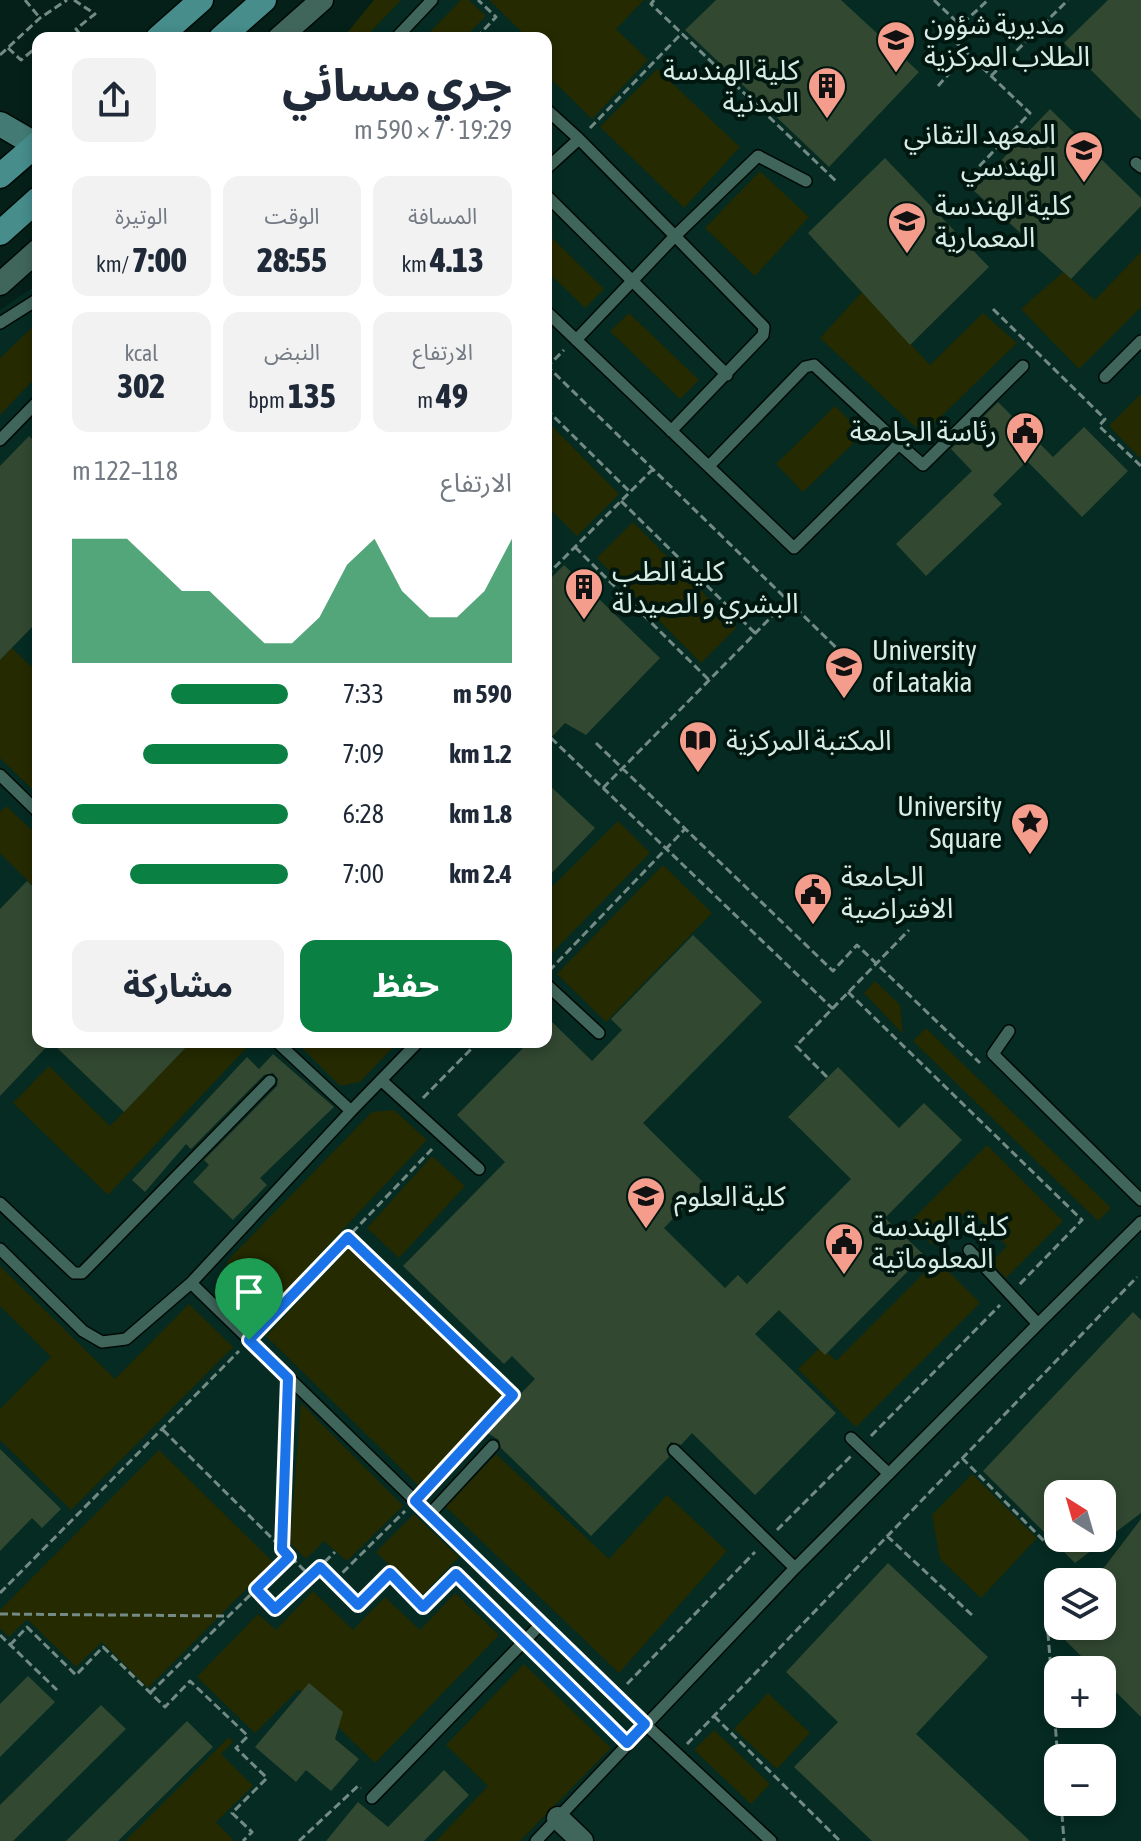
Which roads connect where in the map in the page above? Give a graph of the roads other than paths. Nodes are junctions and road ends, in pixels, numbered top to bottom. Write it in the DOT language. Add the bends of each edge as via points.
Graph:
graph roads {
  1 [pos="201,0"];
  2 [pos="264,0"];
  3 [pos="322,0"];
  4 [pos="432,0"];
  5 [pos="165,32"];
  6 [pos="228,32"];
  7 [pos="286,32"];
  8 [pos="402,32"];
  9 [pos="552,114"];
  10 [pos="0,124"];
  11 [pos="579,139"];
  12 [pos="32,142"];
  13 [pos="32,149"];
  14 [pos="552,164"];
  15 [pos="0,176"];
  16 [pos="806,181"];
  17 [pos="552,201"];
  18 [pos="32,204"];
  19 [pos="0,233"];
  20 [pos="675,236"];
  21 [pos="32,255"];
  22 [pos="632,281"];
  23 [pos="0,284"];
  24 [pos="32,303"];
  25 [pos="552,317"];
  26 [pos="0,323"];
  27 [pos="576,340"];
  28 [pos="1141,341"];
  29 [pos="1023,366"];
  30 [pos="727,375"];
  31 [pos="1105,377"];
  32 [pos="32,407"];
  33 [pos="671,431"];
  34 [pos="0,440"];
  35 [pos="899,444"];
  36 [pos="709,466"];
  37 [pos="3,783"];
  38 [pos="32,804"];
  39 [pos="552,990"];
  40 [pos="1009,1031"];
  41 [pos="599,1033"];
  42 [pos="283,1048"];
  43 [pos="412,1048"];
  44 [pos="381,1080"];
  45 [pos="270,1081"];
  46 [pos="351,1111"];
  47 [pos="479,1169"];
  48 [pos="1141,1200"];
  49 [pos="0,1203"];
  50 [pos="1141,1222"];
  51 [pos="0,1249"];
  52 [pos="969,1250"];
  53 [pos="191,1283"];
  54 [pos="1038,1324"];
  55 [pos="851,1438"];
  56 [pos="493,1446"];
  57 [pos="674,1450"];
  58 [pos="889,1474"];
  59 [pos="429,1515"];
  60 [pos="795,1568"];
  61 [pos="541,1624"];
  62 [pos="645,1724"];
  63 [pos="372,1798"];
  64 [pos="558,1818"];
  65 [pos="536,1841"];
  66 [pos="582,1841"];
  67 [pos="771,1841"];
  1 -- 5 [label="main road"];
  2 -- 6 [label="main road"];
  3 -- 7 [label="street"];
  4 -- 8 [label="lane"];
  9 -- 11 [label="lane"];
  10 -- 12 [label="main road"];
  11 -- 14 [label="lane"];
  11 -- 20 [label="lane"];
  13 -- 15 [label="main road"];
  16 -- 20 [label="lane" via="758,156"];
  17 -- 22 [label="lane"];
  18 -- 19 [label="main road"];
  20 -- 22 [label="lane"];
  20 -- 30 [label="lane" via="764,327 763,335"];
  21 -- 23 [label="street"];
  22 -- 27 [label="lane"];
  22 -- 30 [label="lane"];
  24 -- 26 [label="lane"];
  25 -- 27 [label="lane"];
  27 -- 33 [label="lane"];
  28 -- 31 [label="lane"];
  29 -- 35 [label="lane" via="923,465"];
  30 -- 33 [label="lane"];
  32 -- 34 [label="lane"];
  33 -- 36 [label="lane"];
  35 -- 36 [label="lane" via="814,365 805,367"];
  35 -- 36 [label="lane" via="794,548"];
  37 -- 38 [label="lane"];
  39 -- 41 [label="lane"];
  40 -- 48 [label="lane" via="993,1054"];
  42 -- 46 [label="lane"];
  43 -- 44 [label="lane"];
  44 -- 46 [label="lane"];
  44 -- 47 [label="lane"];
  45 -- 49 [label="lane" via="82,1273 74,1273"];
  46 -- 53 [label="lane"];
  50 -- 54 [label="lane"];
  51 -- 53 [label="lane" via="83,1331 102,1342 126,1339"];
  52 -- 54 [label="lane"];
  53 -- 59 [label="lane"];
  54 -- 58 [label="lane"];
  55 -- 58 [label="lane"];
  56 -- 59 [label="lane"];
  57 -- 60 [label="lane"];
  58 -- 60 [label="lane"];
  59 -- 61 [label="lane"];
  60 -- 62 [label="lane"];
  61 -- 62 [label="lane"];
  61 -- 63 [label="lane"];
  62 -- 64 [label="lane"];
  62 -- 67 [label="lane"];
  64 -- 65 [label="lane"];
  64 -- 66 [label="street"];
}
